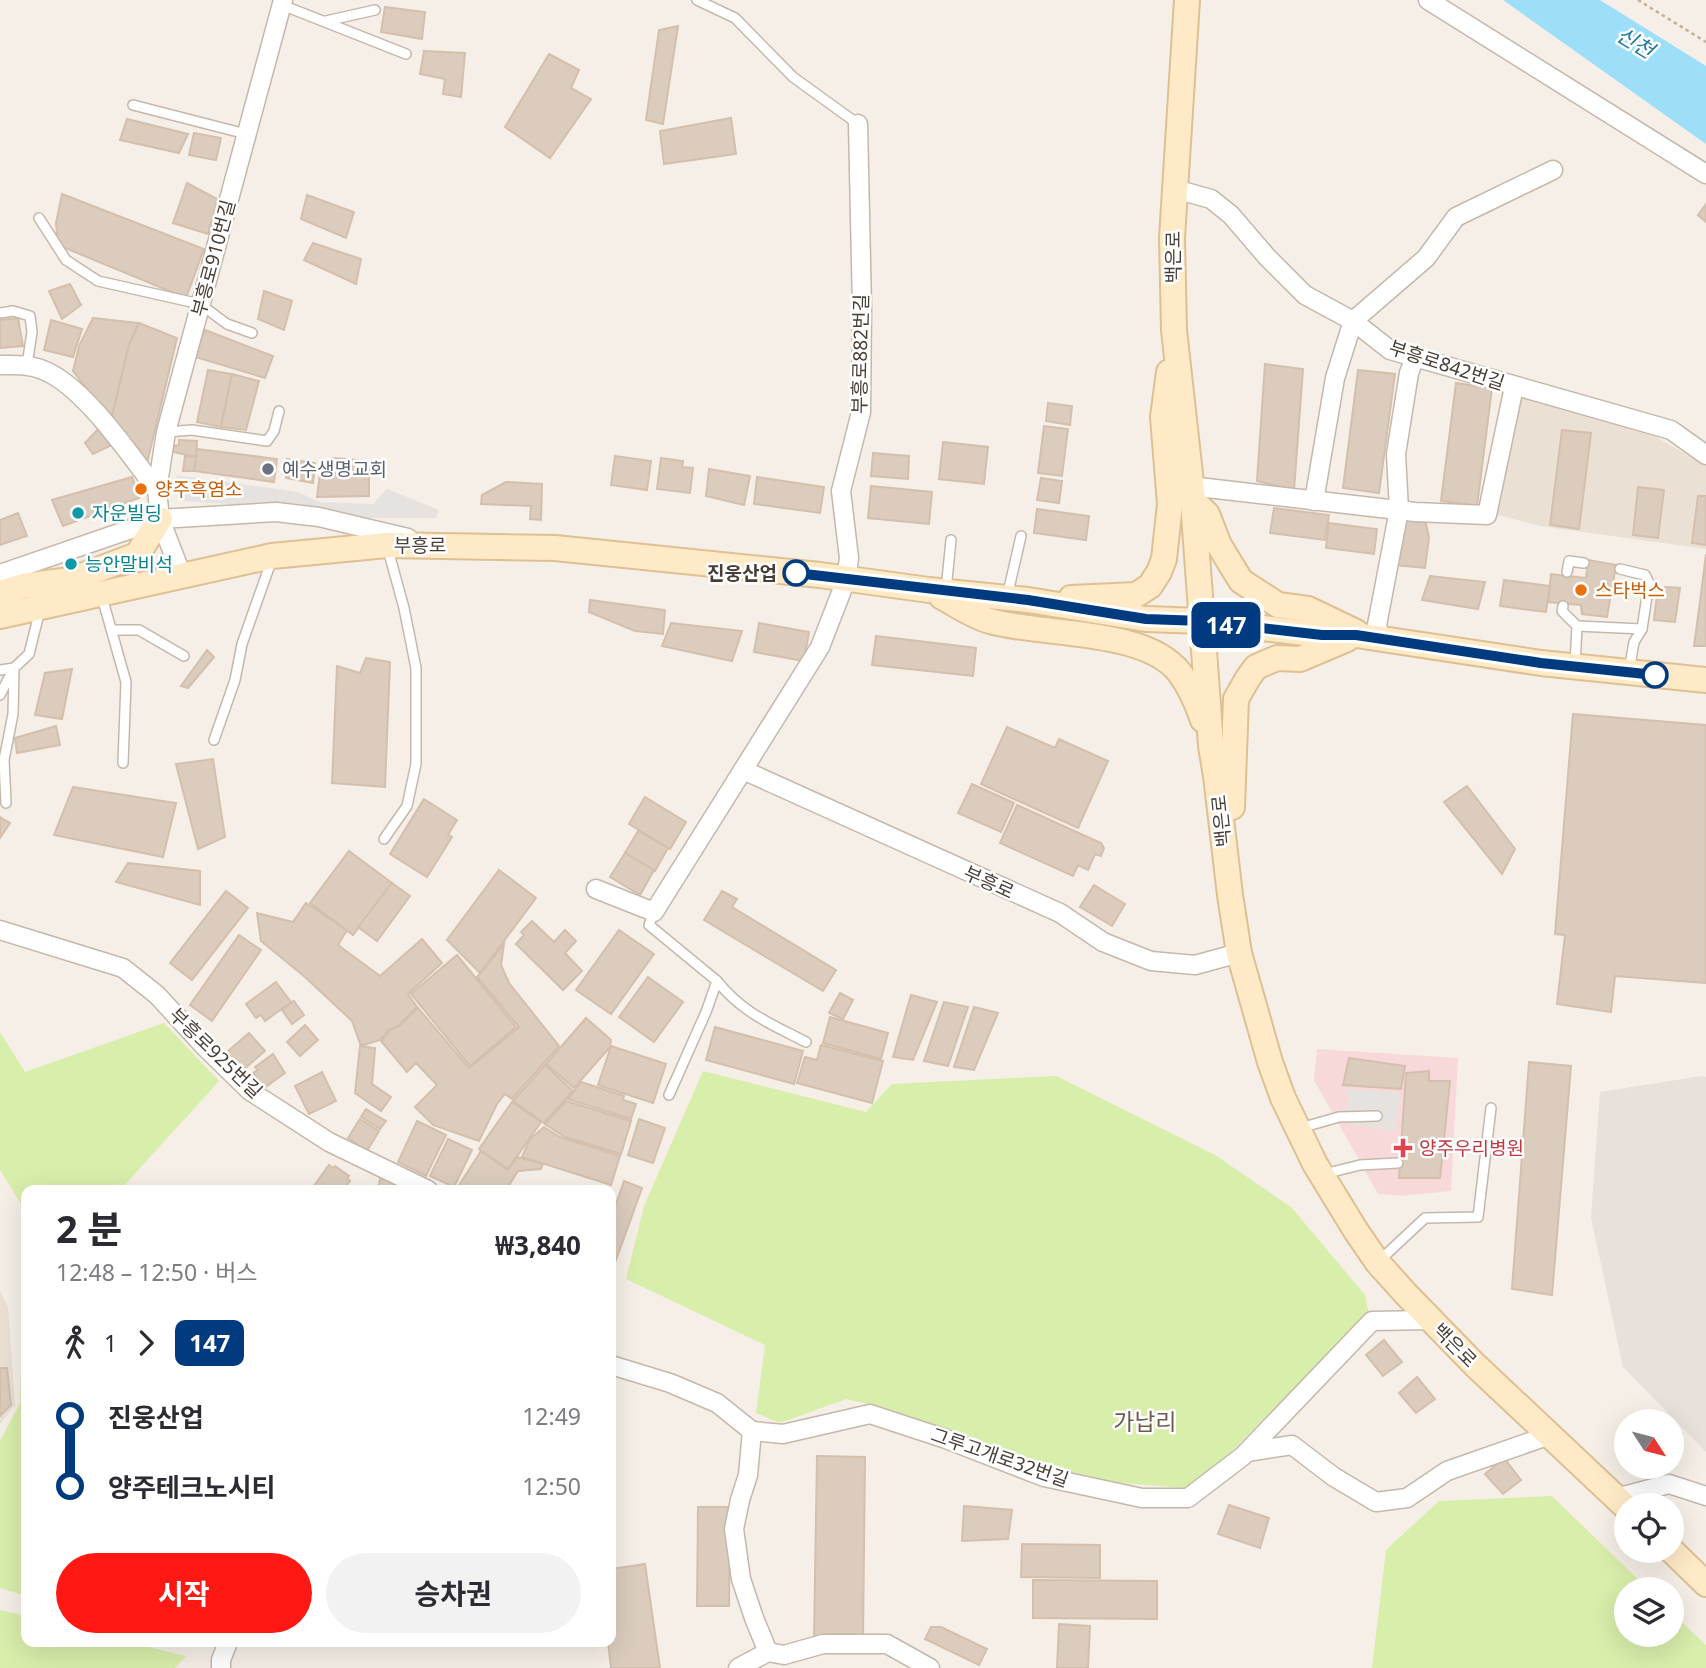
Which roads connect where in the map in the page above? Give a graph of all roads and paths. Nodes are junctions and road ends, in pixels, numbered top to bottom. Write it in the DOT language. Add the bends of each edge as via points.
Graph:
graph roads {
  1 [pos="697,0"];
  2 [pos="1188,0"];
  3 [pos="1427,0"];
  4 [pos="1638,0"];
  5 [pos="283,3"];
  6 [pos="376,10"];
  7 [pos="325,21"];
  8 [pos="1706,42"];
  9 [pos="406,54"];
  10 [pos="133,105"];
  11 [pos="858,124"];
  12 [pos="246,134"];
  13 [pos="1553,170"];
  14 [pos="1706,174"];
  15 [pos="1175,189"];
  16 [pos="39,218"];
  17 [pos="200,304"];
  18 [pos="0,313"];
  19 [pos="1353,321"];
  20 [pos="1174,330"];
  21 [pos="252,332"];
  22 [pos="1415,357"];
  23 [pos="0,365"];
  24 [pos="27,365"];
  25 [pos="1514,387"];
  26 [pos="279,411"];
  27 [pos="166,432"];
  28 [pos="1706,455"];
  29 [pos="157,490"];
  30 [pos="1191,494"];
  31 [pos="1314,501"];
  32 [pos="1399,510"];
  33 [pos="160,519"];
  34 [pos="1021,536"];
  35 [pos="951,540"];
  36 [pos="387,545"];
  37 [pos="432,545"];
  38 [pos="272,556"];
  39 [pos="1584,563"];
  40 [pos="1620,569"];
  41 [pos="1567,572"];
  42 [pos="0,574"];
  43 [pos="181,576"];
  44 [pos="846,580"];
  45 [pos="937,591"];
  46 [pos="0,593"];
  47 [pos="101,593"];
  48 [pos="1017,599"];
  49 [pos="1563,606"];
  50 [pos="41,607"];
  51 [pos="0,616"];
  52 [pos="1146,619"];
  53 [pos="1202,621"];
  54 [pos="1577,626"];
  55 [pos="1642,629"];
  56 [pos="112,630"];
  57 [pos="1088,635"];
  58 [pos="1368,637"];
  59 [pos="184,656"];
  60 [pos="1575,667"];
  61 [pos="14,668"];
  62 [pos="0,670"];
  63 [pos="1629,672"];
  64 [pos="1706,680"];
  65 [pos="0,695"];
  66 [pos="214,740"];
  67 [pos="1211,746"];
  68 [pos="123,763"];
  69 [pos="743,770"];
  70 [pos="6,803"];
  71 [pos="384,839"];
  72 [pos="596,889"];
  73 [pos="1230,895"];
  74 [pos="654,912"];
  75 [pos="0,930"];
  76 [pos="1239,953"];
  77 [pos="717,981"];
  78 [pos="806,1042"];
  79 [pos="669,1095"];
  80 [pos="1491,1108"];
  81 [pos="1377,1116"];
  82 [pos="1298,1129"];
  83 [pos="1398,1163"];
  84 [pos="1322,1175"];
  85 [pos="418,1185"];
  86 [pos="1378,1262"];
  87 [pos="1431,1320"];
  88 [pos="616,1367"];
  89 [pos="752,1431"];
  90 [pos="1550,1435"];
  91 [pos="1247,1452"];
  92 [pos="1648,1493"];
  93 [pos="1614,1496"];
  94 [pos="1706,1496"];
  95 [pos="1684,1563"];
  96 [pos="1706,1584"];
  97 [pos="226,1647"];
  98 [pos="768,1652"];
  99 [pos="221,1668"];
  100 [pos="738,1668"];
  101 [pos="930,1668"];
  1 -- 11 [label="lane" via="735,18 793,78"];
  2 -- 15 [label="main road, 백은로"];
  3 -- 14 [label="street"];
  4 -- 8 [label="path"];
  5 -- 7 [label="lane"];
  5 -- 12 [label="street, 부흥로910번길"];
  6 -- 7 [label="lane"];
  7 -- 9 [label="lane"];
  10 -- 12 [label="lane"];
  11 -- 44 [label="street, 부흥로882번길" via="861,412 841,491 849,558"];
  12 -- 17 [label="street, 부흥로910번길"];
  13 -- 19 [label="street" via="1456,217 1426,258"];
  15 -- 19 [label="street, 부흥로842번길" via="1211,199 1306,295"];
  15 -- 20 [label="main road, 백은로"];
  16 -- 17 [label="lane" via="66,260 98,281"];
  17 -- 21 [label="lane" via="227,324"];
  17 -- 27 [label="street, 부흥로910번길"];
  18 -- 24 [label="lane" via="30,316"];
  19 -- 22 [label="street, 부흥로842번길" via="1390,350"];
  19 -- 31 [label="street" via="1335,378"];
  20 -- 30 [label="main road, 백은로"];
  20 -- 48 [label="main road" via="1163,417 1170,504 1159,572 1150,586 1136,595"];
  22 -- 25 [label="street, 부흥로842번길"];
  22 -- 32 [label="street" via="1396,454"];
  23 -- 24 [label="street"];
  24 -- 29 [label="street" via="50,373 81,397"];
  25 -- 28 [label="street, 부흥로842번길" via="1671,430"];
  25 -- 32 [label="street" via="1487,515"];
  26 -- 27 [label="lane" via="267,441 192,430"];
  27 -- 29 [label="street, 부흥로910번길"];
  29 -- 33 [label="street, 부흥로910번길"];
  30 -- 31 [label="street"];
  30 -- 53 [label="main road, 백은로"];
  30 -- 58 [label="main road" via="1207,514 1241,581 1278,605 1308,609"];
  31 -- 32 [label="street"];
  32 -- 58 [label="street" via="1377,625"];
  33 -- 37 [label="street" via="276,512 319,517"];
  33 -- 42 [label="street"];
  33 -- 43 [label="street, 부흥로910번길"];
  33 -- 46 [label="main road" via="137,555 70,580"];
  34 -- 48 [label="lane"];
  35 -- 45 [label="lane"];
  36 -- 37 [label="main road, 부흥로"];
  36 -- 38 [label="main road, 부흥로"];
  36 -- 71 [label="lane" via="416,668 416,764 408,806"];
  37 -- 44 [label="main road, 부흥로" via="555,548"];
  38 -- 43 [label="main road, 부흥로"];
  38 -- 66 [label="lane"];
  39 -- 41 [label="lane" via="1569,561"];
  40 -- 55 [label="lane" via="1646,575"];
  43 -- 47 [label="main road, 부흥로"];
  44 -- 45 [label="main road, 부흥로"];
  44 -- 69 [label="street" via="820,647"];
  45 -- 48 [label="main road, 부흥로"];
  45 -- 57 [label="main road" via="989,621"];
  47 -- 50 [label="main road, 부흥로"];
  47 -- 56 [label="lane"];
  48 -- 52 [label="main road, 부흥로"];
  49 -- 54 [label="lane"];
  50 -- 51 [label="main road, 부흥로"];
  50 -- 61 [label="lane" via="29,654"];
  52 -- 53 [label="main road, 부흥로"];
  52 -- 57 [label="main road"];
  53 -- 58 [label="main road, 부흥로"];
  53 -- 67 [label="main road, 백은로"];
  54 -- 55 [label="lane"];
  54 -- 60 [label="lane"];
  55 -- 63 [label="lane" via="1634,642"];
  56 -- 59 [label="lane" via="139,630"];
  56 -- 68 [label="lane" via="126,682"];
  57 -- 67 [label="main road" via="1136,645 1166,660 1195,698"];
  58 -- 60 [label="main road, 부흥로"];
  58 -- 73 [label="main road" via="1300,659 1276,658 1256,667 1236,699"];
  60 -- 63 [label="main road, 부흥로"];
  61 -- 62 [label="lane"];
  61 -- 65 [label="lane"];
  61 -- 70 [label="lane" via="13,714 4,761"];
  63 -- 64 [label="main road, 부흥로"];
  67 -- 73 [label="main road, 백은로"];
  69 -- 74 [label="street"];
  69 -- 76 [label="street, 부흥로" via="1060,913 1103,942 1151,961 1195,964"];
  72 -- 74 [label="street"];
  73 -- 76 [label="main road, 백은로"];
  74 -- 77 [label="lane" via="649,925"];
  75 -- 85 [label="street, 부흥로925번길" via="123,968 157,995 250,1091 329,1142"];
  76 -- 82 [label="main road, 백은로" via="1270,1062"];
  77 -- 78 [label="lane" via="748,1012"];
  77 -- 79 [label="lane"];
  80 -- 86 [label="lane" via="1478,1217 1425,1218"];
  81 -- 82 [label="lane" via="1339,1117"];
  82 -- 84 [label="main road, 백은로"];
  83 -- 84 [label="lane" via="1360,1165"];
  84 -- 86 [label="main road, 백은로"];
  86 -- 87 [label="main road, 백은로"];
  87 -- 90 [label="main road, 백은로"];
  87 -- 91 [label="street, 그루고개로32번길" via="1372,1321"];
  88 -- 89 [label="street" via="717,1404"];
  89 -- 91 [label="street, 그루고개로32번길" via="783,1434 870,1414 1044,1476 1142,1498 1188,1499"];
  89 -- 98 [label="street" via="748,1475 734,1529 741,1579"];
  90 -- 91 [label="street" via="1447,1471 1407,1498 1376,1502 1292,1445"];
  90 -- 93 [label="main road, 백은로"];
  92 -- 94 [label="street" via="1669,1485"];
  95 -- 96 [label="main road"];
  97 -- 99 [label="street"];
  98 -- 100 [label="street"];
  98 -- 101 [label="street" via="785,1655 823,1644 887,1644"];
}
